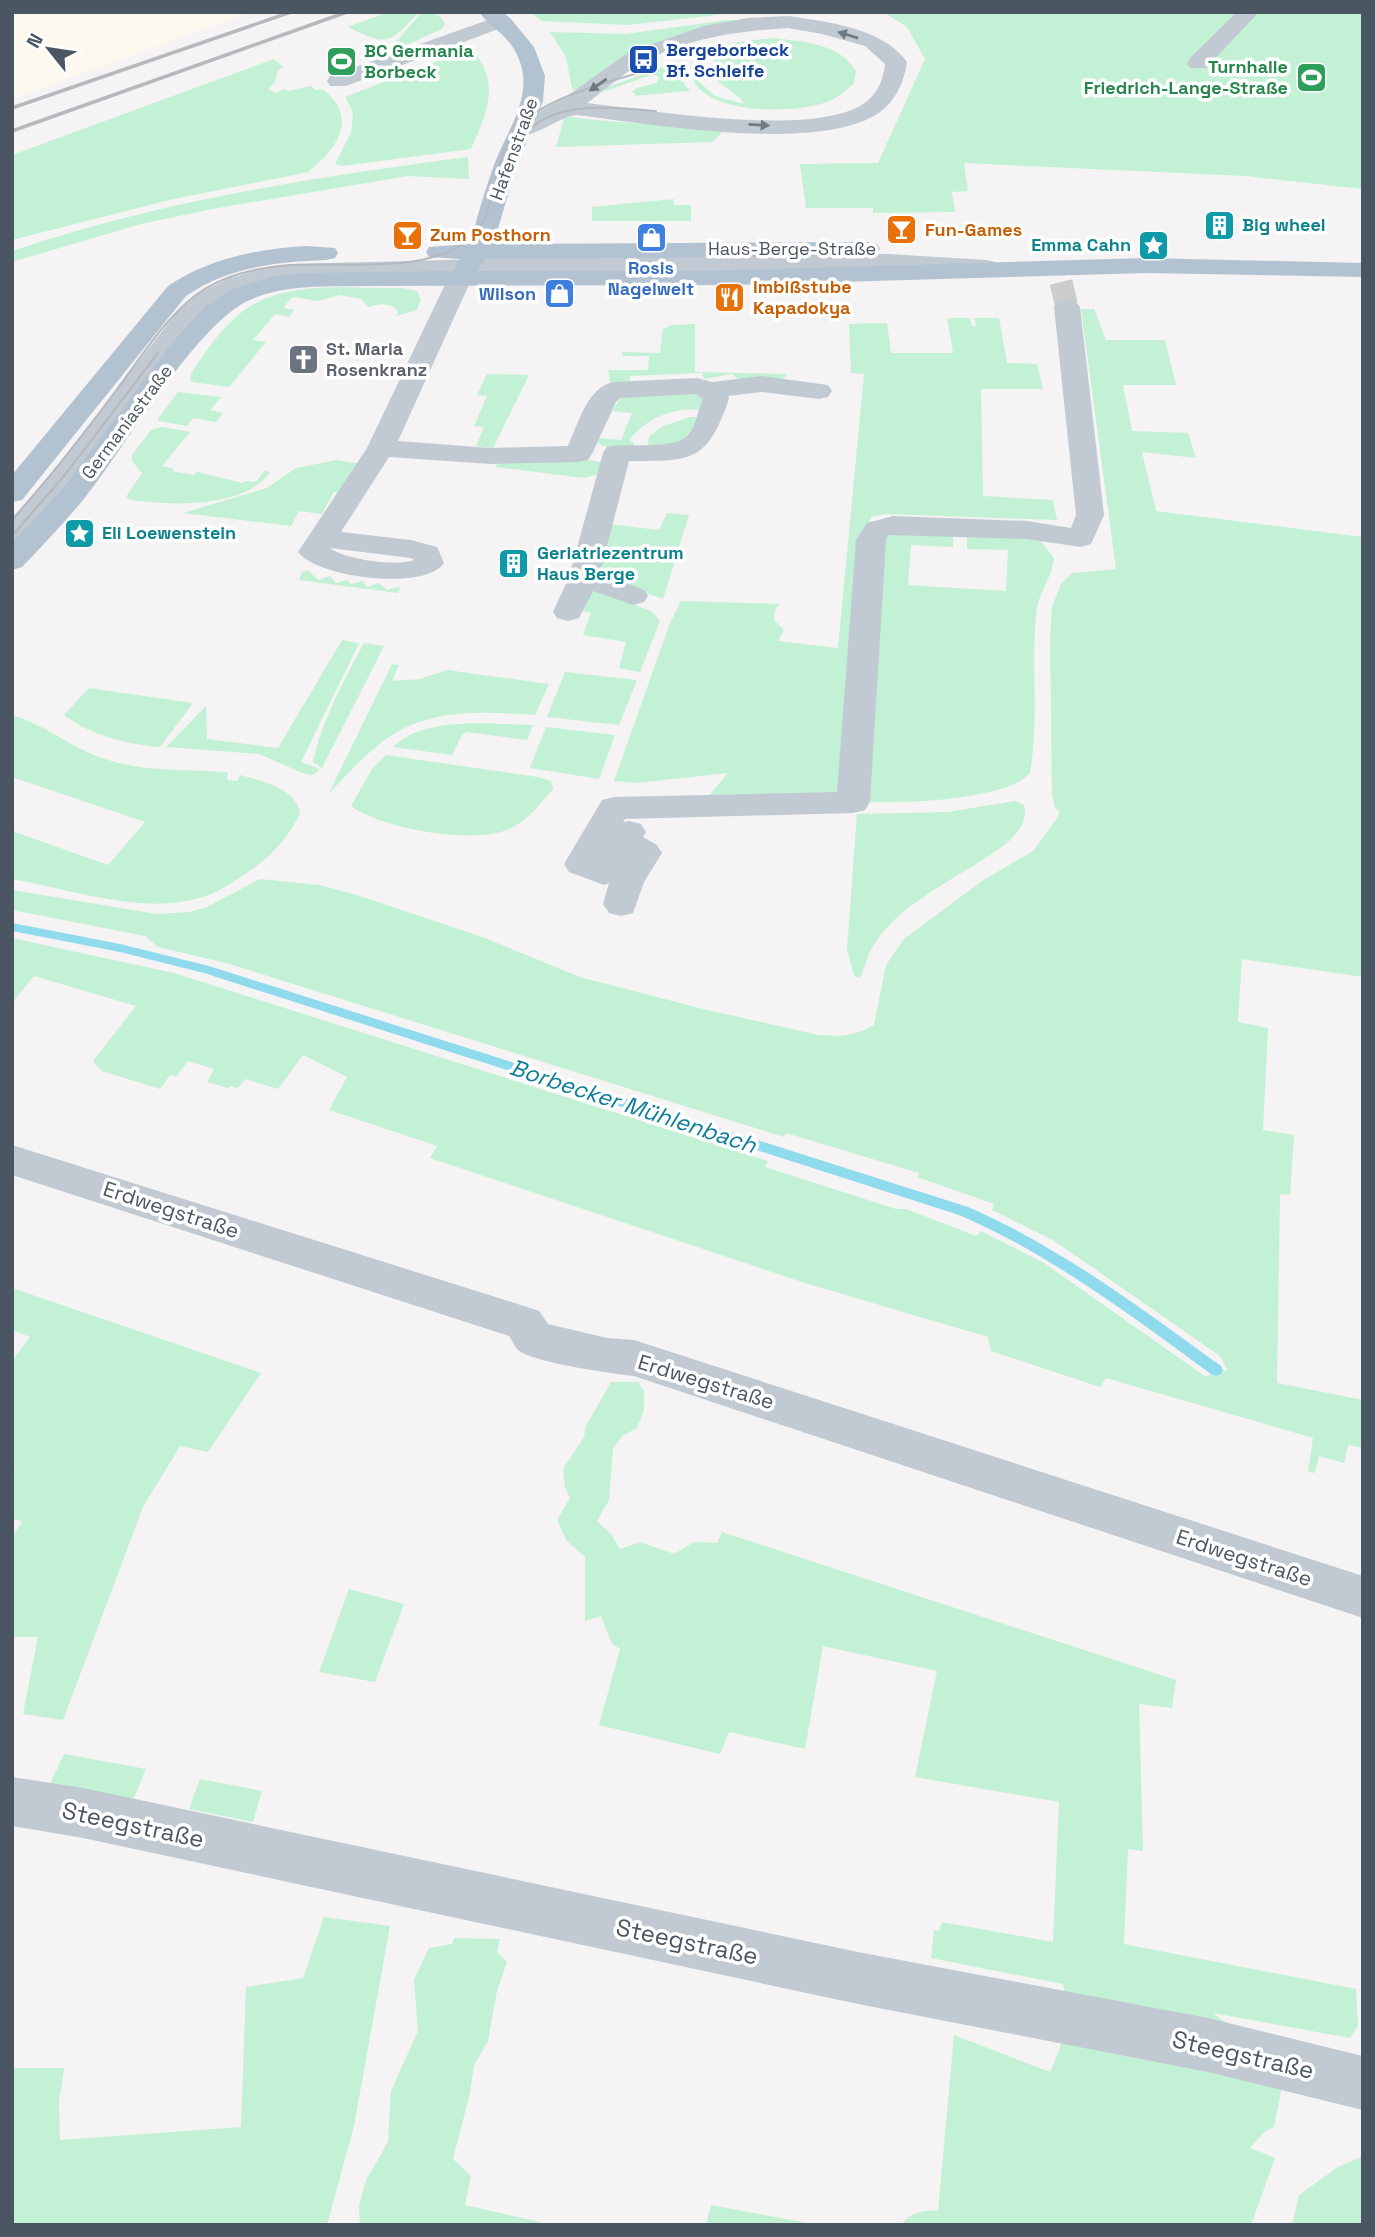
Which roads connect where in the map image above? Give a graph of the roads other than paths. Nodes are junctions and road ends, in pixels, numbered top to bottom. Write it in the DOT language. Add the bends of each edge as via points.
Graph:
graph roads {
  1 [pos="1249,12"];
  2 [pos="496,17"];
  3 [pos="1198,63"];
  4 [pos="338,81"];
  5 [pos="558,111"];
  6 [pos="521,130"];
  7 [pos="475,253"];
  8 [pos="1363,254"];
  9 [pos="519,255"];
  10 [pos="991,259"];
  11 [pos="591,263"];
  12 [pos="1363,270"];
  13 [pos="237,277"];
  14 [pos="1062,285"];
  15 [pos="712,390"];
  16 [pos="819,391"];
  17 [pos="617,453"];
  18 [pos="578,454"];
  19 [pos="375,459"];
  20 [pos="12,494"];
  21 [pos="12,520"];
  22 [pos="12,536"];
  23 [pos="323,538"];
  24 [pos="12,561"];
  25 [pos="584,577"];
  26 [pos="634,596"];
  27 [pos="568,612"];
  28 [pos="612,837"];
  29 [pos="12,1160"];
  30 [pos="1363,1597"];
  31 [pos="12,1801"];
  32 [pos="1363,2083"];
  1 -- 3 [label="street"];
  2 -- 4 [label="street, Hafenstraße"];
  2 -- 6 [label="main road, Hafenstraße" via="528,55 536,80 534,99"];
  5 -- 5 [label="street, one-way" via="576,108 788,127 813,124 855,117 880,101 895,81 896,62 872,42 825,28 788,22 748,24 704,32 637,57"];
  5 -- 6 [label="street"];
  6 -- 7 [label="main road, Hafenstraße"];
  7 -- 9 [label="street"];
  7 -- 9 [label="street" via="501,242"];
  7 -- 10 [label="main road, Haus-Berge-Straße" via="777,276"];
  7 -- 11 [label="street"];
  7 -- 13 [label="main road, Haus-Berge-Straße" via="300,280"];
  7 -- 13 [label="main road, Haus-Berge-Straße" via="293,255"];
  7 -- 19 [label="street"];
  7 -- 22 [label="street" via="287,271 247,279 212,294 187,317"];
  8 -- 10 [label="main road, Haus-Berge-Straße" via="1245,250"];
  9 -- 10 [label="main road, Haus-Berge-Straße" via="816,248"];
  9 -- 11 [label="street"];
  10 -- 11 [label="street"];
  10 -- 14 [label="main road, Haus-Berge-Straße"];
  12 -- 14 [label="main road, Haus-Berge-Straße" via="1219,265"];
  13 -- 20 [label="main road, Germaniastraße" via="194,280 171,297"];
  13 -- 21 [label="street" via="211,285 183,306"];
  13 -- 24 [label="main road, Germaniastraße" via="221,306 202,323 74,494"];
  14 -- 28 [label="street" via="1064,403 1090,515 1081,538 1027,530 877,529 871,540 853,802 639,808"];
  15 -- 16 [label="street" via="762,384"];
  15 -- 17 [label="street" via="716,399 700,439 691,447"];
  15 -- 18 [label="street" via="688,386 610,392"];
  17 -- 18 [label="street"];
  17 -- 25 [label="street"];
  18 -- 19 [label="street"];
  19 -- 23 [label="street"];
  25 -- 26 [label="street"];
  25 -- 27 [label="street"];
  28 -- 28 [label="street" via="581,864 617,886 645,853"];
  29 -- 30 [label="street, Erdwegstraße" via="524,1323 534,1339 634,1358"];
  31 -- 32 [label="street, Steegstraße" via="859,1978 1208,2045"];
}
